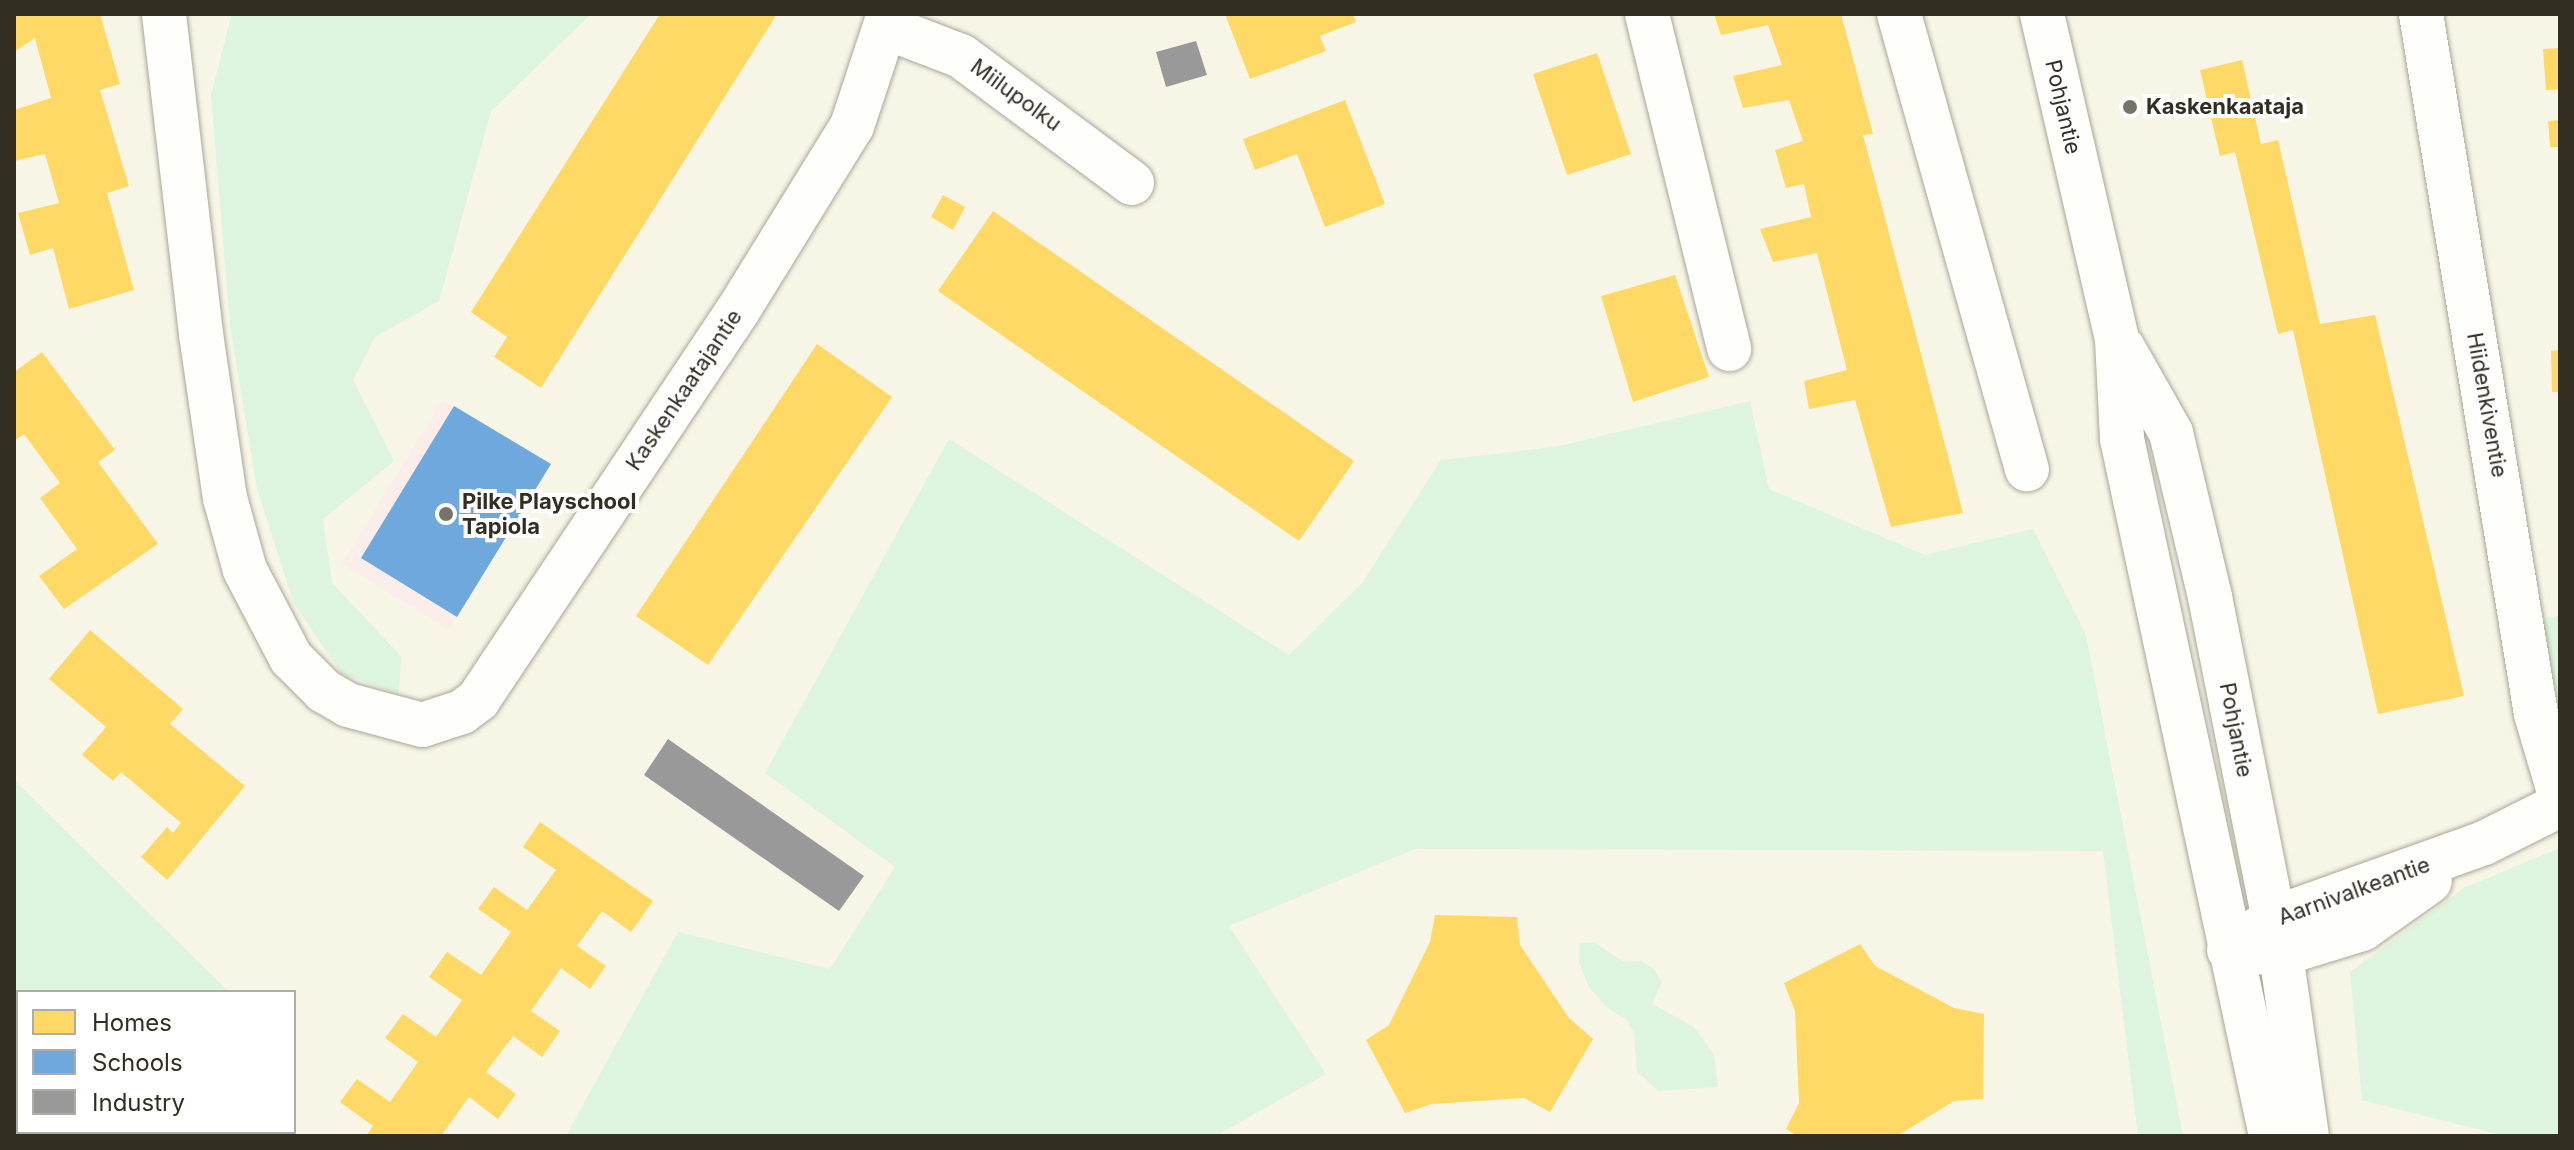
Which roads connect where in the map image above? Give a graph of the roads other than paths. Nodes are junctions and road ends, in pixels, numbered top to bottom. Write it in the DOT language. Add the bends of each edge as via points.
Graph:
graph roads {
  1 [pos="164,14"];
  2 [pos="1647,14"];
  3 [pos="1899,14"];
  4 [pos="2042,14"];
  5 [pos="2421,14"];
  6 [pos="888,21"];
  7 [pos="1132,183"];
  8 [pos="2117,339"];
  9 [pos="1729,349"];
  10 [pos="2027,469"];
  11 [pos="2560,795"];
  12 [pos="2560,805"];
  13 [pos="2276,937"];
  14 [pos="2229,950"];
  15 [pos="2271,1136"];
  16 [pos="2307,1136"];
  1 -- 6 [label="street, Kaskenkaatajantie" via="201,334 225,498 245,570 291,658 324,691 348,705 422,725 462,712 478,700 828,171 852,126"];
  2 -- 9 [label="street"];
  3 -- 10 [label="street"];
  4 -- 8 [label="street, Pohjantie"];
  5 -- 11 [label="street, Hiidenkiventie" via="2536,714"];
  6 -- 7 [label="street, Miilupolku" via="961,56"];
  8 -- 13 [label="street, Pohjantie" via="2171,433 2210,597"];
  8 -- 14 [label="street, Pohjantie" via="2122,439"];
  12 -- 13 [label="street, Aarnivalkeantie" via="2484,843 2362,929"];
  13 -- 14 [label="street, Aarnivalkeantie"];
  13 -- 16 [label="street, Pohjantie"];
  14 -- 15 [label="street, Pohjantie"];
}
